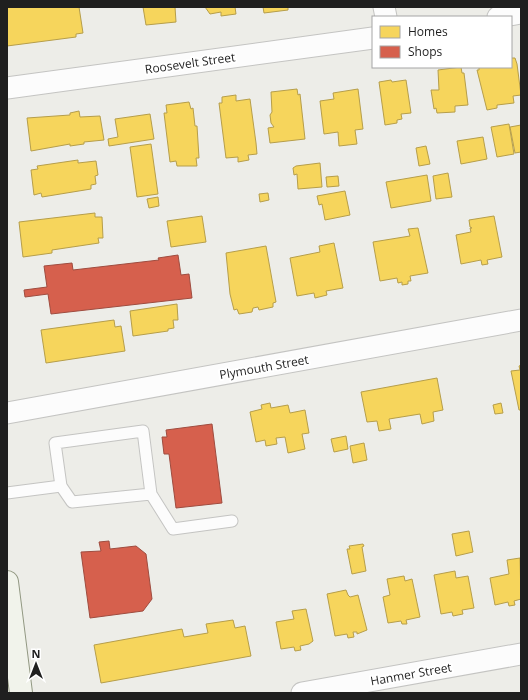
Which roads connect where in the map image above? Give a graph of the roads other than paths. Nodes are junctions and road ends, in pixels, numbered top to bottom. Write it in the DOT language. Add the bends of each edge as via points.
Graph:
graph roads {
  1 [pos="521,13"];
  2 [pos="504,16"];
  3 [pos="372,38"];
  4 [pos="7,88"];
  5 [pos="521,320"];
  6 [pos="7,413"];
  7 [pos="61,486"];
  8 [pos="7,493"];
  9 [pos="151,494"];
  10 [pos="232,521"];
  11 [pos="7,582"];
  12 [pos="521,654"];
  13 [pos="21,693"];
  14 [pos="302,693"];
  1 -- 2 [label="street"];
  3 -- 4 [label="street, Roosevelt Street"];
  5 -- 6 [label="street, Plymouth Street"];
  7 -- 8 [label="lane"];
  7 -- 9 [label="lane" via="72,502"];
  7 -- 9 [label="lane" via="56,443 142,431"];
  9 -- 10 [label="lane" via="173,529"];
  11 -- 13 [label="main road"];
  12 -- 14 [label="street, Hanmer Street"];
}
